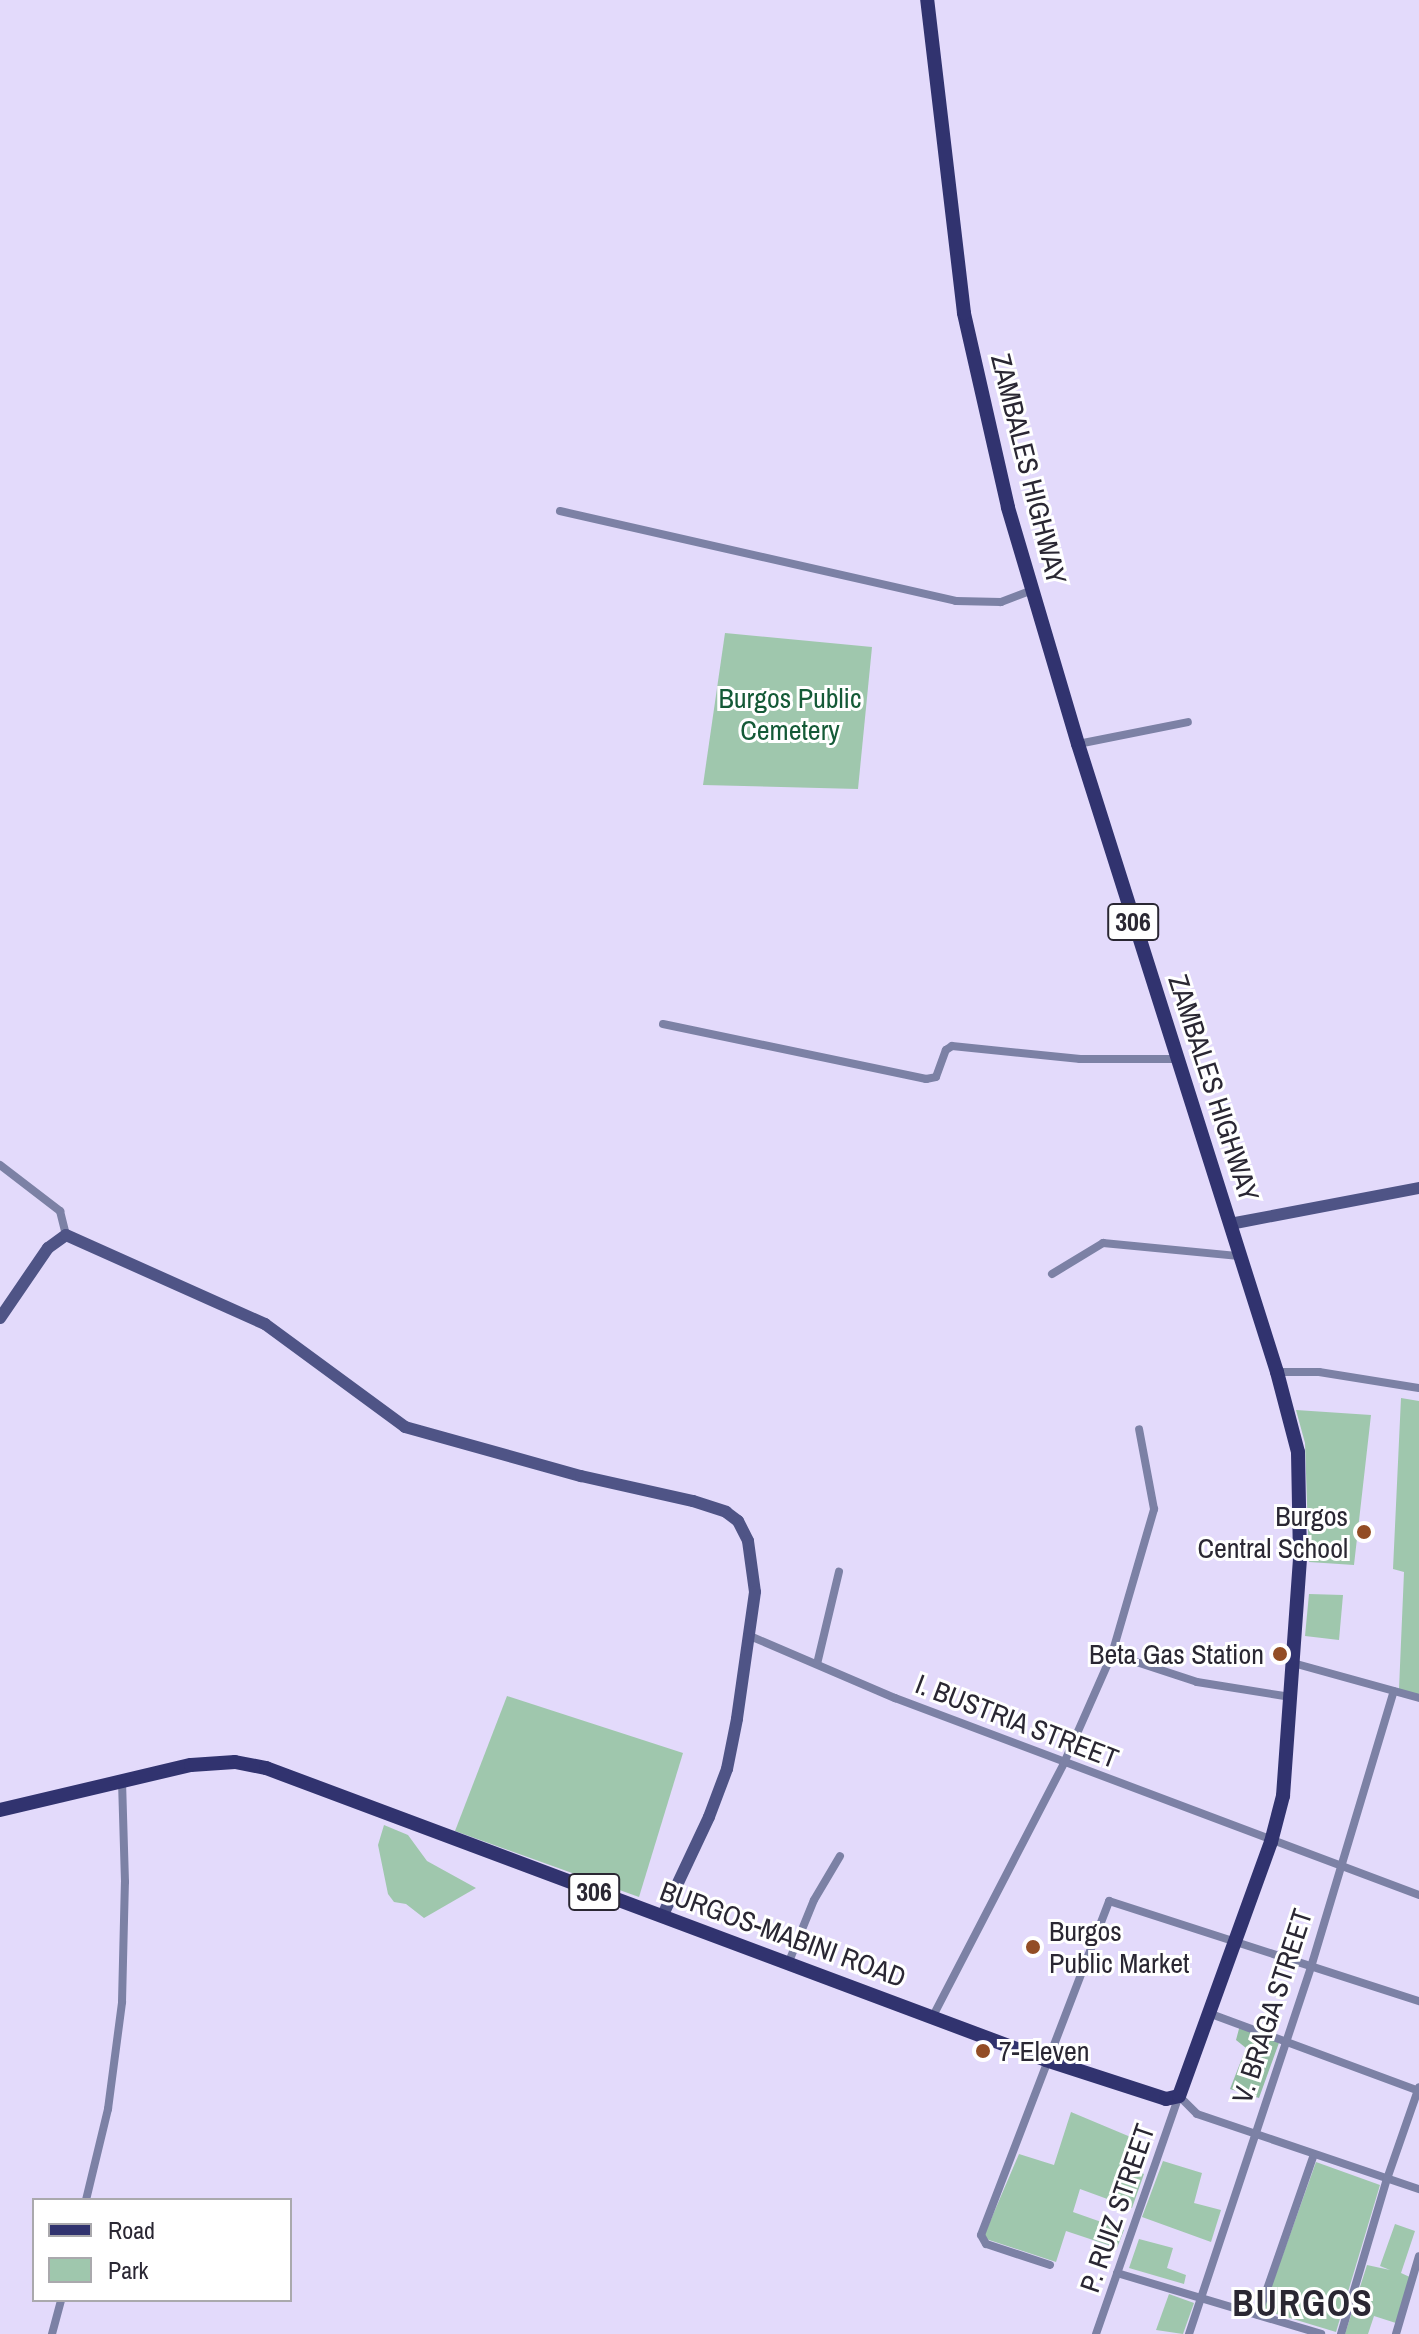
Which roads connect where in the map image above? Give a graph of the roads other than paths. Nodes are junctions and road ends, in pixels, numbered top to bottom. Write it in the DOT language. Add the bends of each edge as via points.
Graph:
graph roads {
  1 [pos="927,0"];
  2 [pos="560,511"];
  3 [pos="1032,590"];
  4 [pos="1188,722"];
  5 [pos="1078,744"];
  6 [pos="663,1024"];
  7 [pos="1176,1059"];
  8 [pos="0,1165"];
  9 [pos="1419,1188"];
  10 [pos="1230,1224"];
  11 [pos="66,1235"];
  12 [pos="1239,1256"];
  13 [pos="1052,1274"];
  14 [pos="0,1318"];
  15 [pos="1277,1372"];
  16 [pos="1419,1388"];
  17 [pos="1139,1429"];
  18 [pos="839,1572"];
  19 [pos="750,1636"];
  20 [pos="1112,1654"];
  21 [pos="1293,1663"];
  22 [pos="817,1664"];
  23 [pos="1394,1691"];
  24 [pos="1291,1697"];
  25 [pos="1419,1698"];
  26 [pos="1064,1763"];
  27 [pos="122,1782"];
  28 [pos="0,1810"];
  29 [pos="1271,1842"];
  30 [pos="840,1856"];
  31 [pos="1340,1867"];
  32 [pos="1419,1895"];
  33 [pos="662,1917"];
  34 [pos="1236,1941"];
  35 [pos="788,1964"];
  36 [pos="1311,1967"];
  37 [pos="1419,2001"];
  38 [pos="1211,2014"];
  39 [pos="933,2016"];
  40 [pos="1286,2042"];
  41 [pos="1046,2060"];
  42 [pos="1419,2090"];
  43 [pos="1179,2096"];
  44 [pos="1254,2132"];
  45 [pos="1314,2154"];
  46 [pos="1387,2179"];
  47 [pos="1419,2189"];
  48 [pos="86,2198"];
  49 [pos="1419,2256"];
  50 [pos="1050,2265"];
  51 [pos="1117,2273"];
  52 [pos="1201,2299"];
  53 [pos="60,2302"];
  54 [pos="1258,2315"];
  55 [pos="52,2334"];
  56 [pos="1096,2334"];
  57 [pos="1189,2334"];
  58 [pos="1321,2334"];
  59 [pos="1341,2334"];
  60 [pos="1396,2334"];
  1 -- 3 [label="main road, ZAMBALES HIGHWAY / 306" via="964,313"];
  2 -- 3 [label="street" via="956,601 1001,602"];
  3 -- 5 [label="main road, ZAMBALES HIGHWAY / 306"];
  4 -- 5 [label="street"];
  5 -- 7 [label="main road, ZAMBALES HIGHWAY / 306"];
  6 -- 7 [label="street" via="926,1079 936,1077 952,1046 1080,1059"];
  7 -- 10 [label="main road, ZAMBALES HIGHWAY / 306"];
  8 -- 11 [label="street" via="60,1211"];
  9 -- 10 [label="street"];
  10 -- 12 [label="main road, ZAMBALES HIGHWAY / 306"];
  11 -- 14 [label="street" via="48,1248"];
  11 -- 19 [label="street" via="265,1324 405,1427 726,1512 738,1521 748,1541 755,1592"];
  12 -- 13 [label="street" via="1103,1243"];
  12 -- 15 [label="main road, ZAMBALES HIGHWAY / 306"];
  15 -- 16 [label="street" via="1319,1372"];
  15 -- 21 [label="main road, ZAMBALES HIGHWAY / 306" via="1298,1452 1301,1493"];
  17 -- 20 [label="street" via="1154,1509"];
  18 -- 22 [label="street"];
  19 -- 22 [label="street, I. BUSTRIA STREET"];
  19 -- 33 [label="street" via="727,1769"];
  20 -- 24 [label="street" via="1197,1682"];
  20 -- 26 [label="street"];
  21 -- 23 [label="street"];
  21 -- 24 [label="main road, ZAMBALES HIGHWAY / 306"];
  22 -- 26 [label="street, I. BUSTRIA STREET"];
  23 -- 25 [label="street"];
  23 -- 31 [label="street, V. BRAGA STREET"];
  24 -- 29 [label="main road, ZAMBALES HIGHWAY / 306" via="1283,1796"];
  26 -- 29 [label="street, I. BUSTRIA STREET"];
  26 -- 39 [label="street"];
  27 -- 28 [label="main road, BURGOS-MABINI ROAD / 306"];
  27 -- 33 [label="main road, BURGOS-MABINI ROAD / 306" via="191,1765 235,1762 266,1768"];
  27 -- 48 [label="street" via="122,2002 110,2094"];
  29 -- 31 [label="street, I. BUSTRIA STREET"];
  29 -- 34 [label="main road, ZAMBALES HIGHWAY / 306"];
  30 -- 35 [label="street" via="814,1900"];
  31 -- 32 [label="street, I. BUSTRIA STREET"];
  31 -- 36 [label="street, V. BRAGA STREET"];
  33 -- 35 [label="main road, BURGOS-MABINI ROAD / 306"];
  34 -- 36 [label="street"];
  34 -- 38 [label="main road, ZAMBALES HIGHWAY / 306"];
  34 -- 41 [label="street" via="1109,1901"];
  35 -- 39 [label="main road, BURGOS-MABINI ROAD / 306"];
  36 -- 37 [label="street"];
  36 -- 40 [label="street, V. BRAGA STREET"];
  38 -- 40 [label="street"];
  38 -- 43 [label="main road, ZAMBALES HIGHWAY / 306"];
  39 -- 41 [label="main road, BURGOS-MABINI ROAD / 306"];
  40 -- 42 [label="street"];
  40 -- 44 [label="street, V. BRAGA STREET"];
  41 -- 43 [label="main road, BURGOS-MABINI ROAD / 306" via="1166,2099"];
  41 -- 50 [label="street" via="981,2235 986,2244"];
  42 -- 46 [label="street"];
  43 -- 44 [label="street" via="1197,2114"];
  43 -- 51 [label="street, P. RUIZ STREET"];
  44 -- 45 [label="street"];
  44 -- 52 [label="street, V. BRAGA STREET"];
  45 -- 46 [label="street"];
  45 -- 54 [label="street"];
  46 -- 47 [label="street"];
  46 -- 59 [label="street"];
  49 -- 60 [label="street"];
  51 -- 52 [label="street"];
  51 -- 56 [label="street, P. RUIZ STREET"];
  52 -- 54 [label="street"];
  52 -- 57 [label="street, V. BRAGA STREET"];
  53 -- 55 [label="street"];
  54 -- 58 [label="street"];
}
